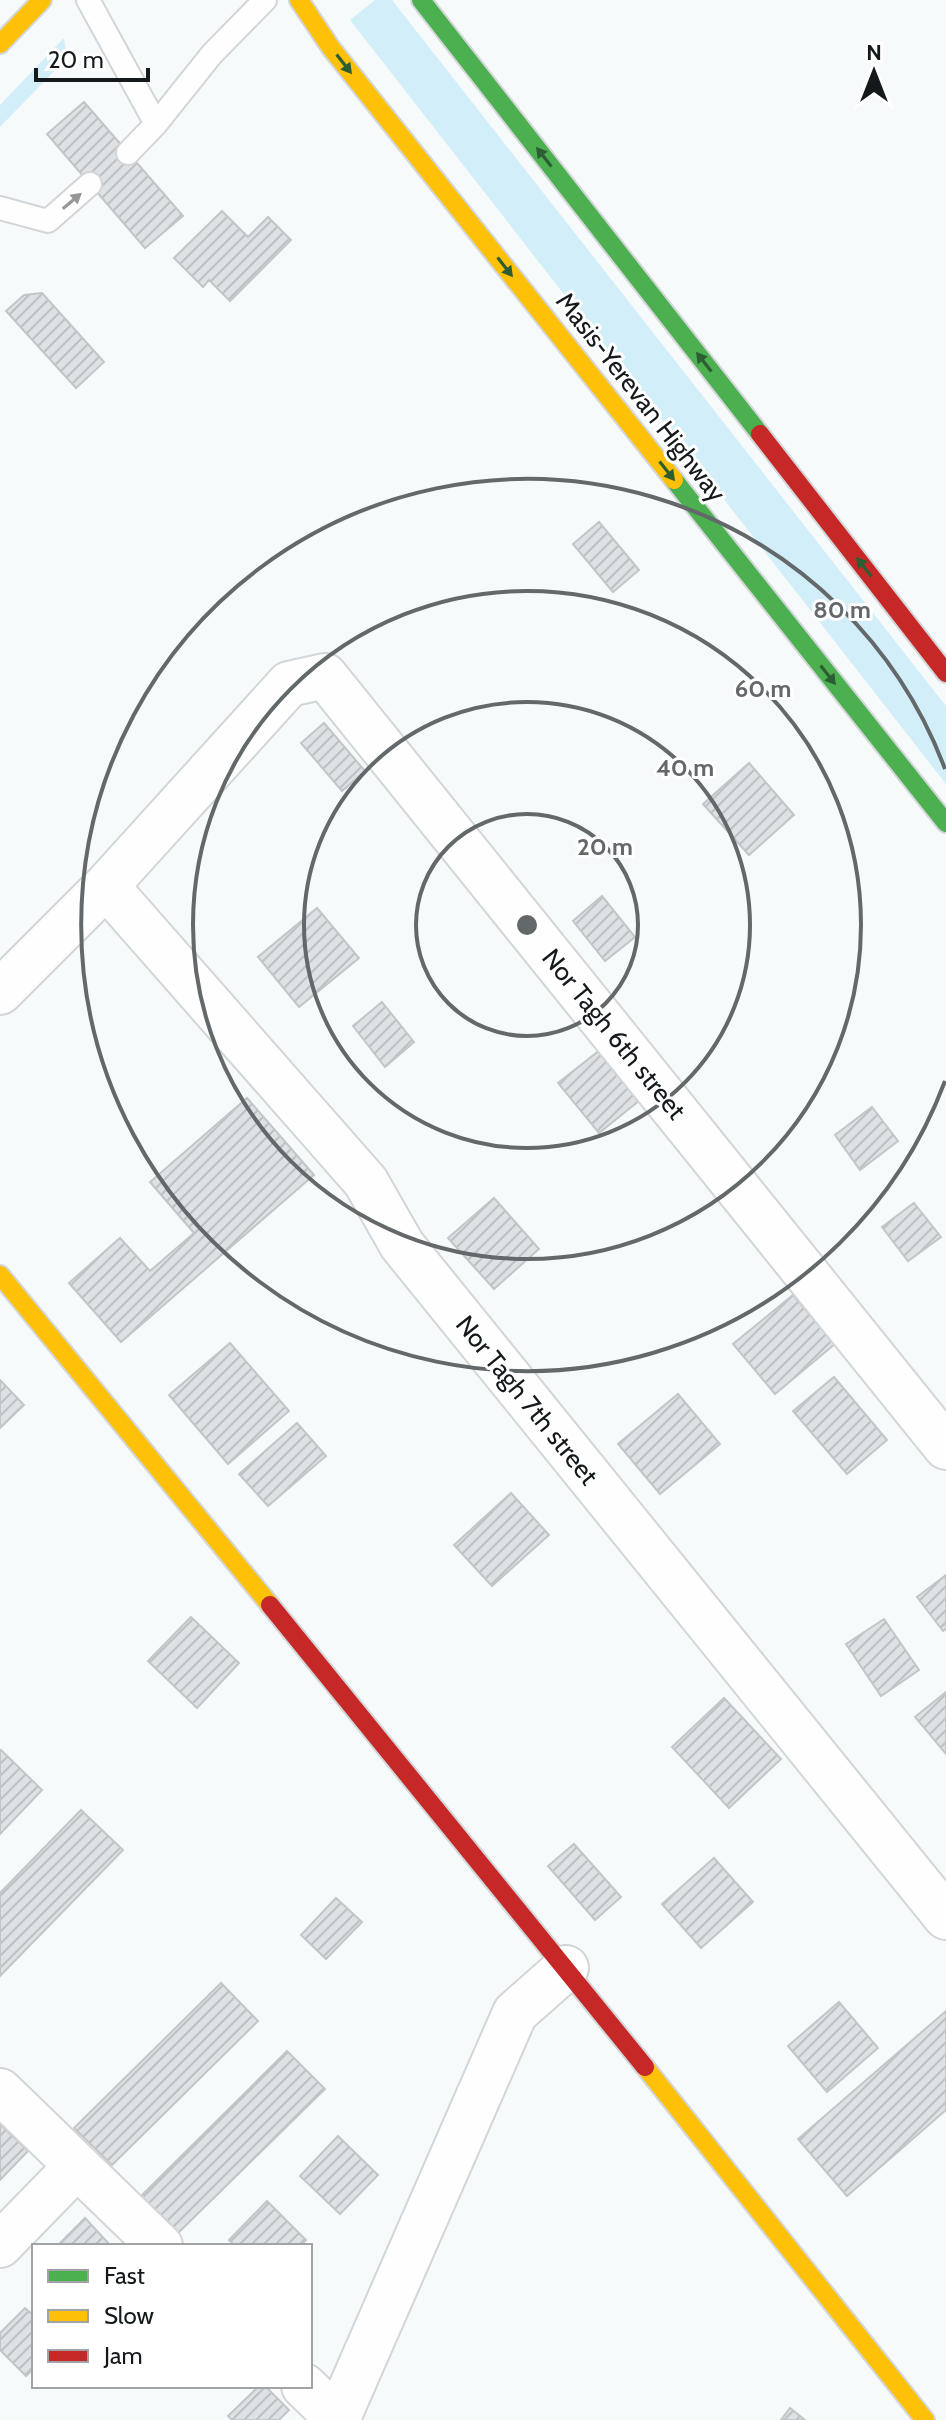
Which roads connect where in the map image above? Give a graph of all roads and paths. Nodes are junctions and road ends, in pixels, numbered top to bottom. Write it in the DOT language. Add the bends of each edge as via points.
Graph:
graph roads {
  1 [pos="42,0"];
  2 [pos="88,0"];
  3 [pos="265,0"];
  4 [pos="299,0"];
  5 [pos="421,0"];
  6 [pos="0,44"];
  7 [pos="156,124"];
  8 [pos="128,153"];
  9 [pos="90,184"];
  10 [pos="0,208"];
  11 [pos="946,673"];
  12 [pos="946,823"];
  13 [pos="106,886"];
  14 [pos="0,992"];
  15 [pos="0,1275"];
  16 [pos="946,1447"];
  17 [pos="946,1917"];
  18 [pos="566,1968"];
  19 [pos="0,2091"];
  20 [pos="77,2166"];
  21 [pos="158,2244"];
  22 [pos="0,2245"];
  23 [pos="306,2388"];
  24 [pos="337,2419"];
  25 [pos="925,2420"];
  1 -- 6 [label="main road"];
  2 -- 7 [label="lane"];
  3 -- 7 [label="lane" via="212,54"];
  4 -- 12 [label="main road, Masis-Yerevan Highway, one-way" via="331,48"];
  11 -- 5 [label="main road, one-way"];
  7 -- 8 [label="lane"];
  10 -- 9 [label="lane, one-way" via="48,221"];
  13 -- 14 [label="street"];
  13 -- 16 [label="street, Nor Tagh 6th street" via="289,684 325,676"];
  13 -- 17 [label="street, Nor Tagh 7th street" via="366,1182 402,1245"];
  15 -- 18 [label="main road"];
  18 -- 24 [label="street" via="515,2013"];
  18 -- 25 [label="main road"];
  19 -- 20 [label="street"];
  20 -- 21 [label="street"];
  20 -- 22 [label="street"];
  23 -- 24 [label="street"];
}
